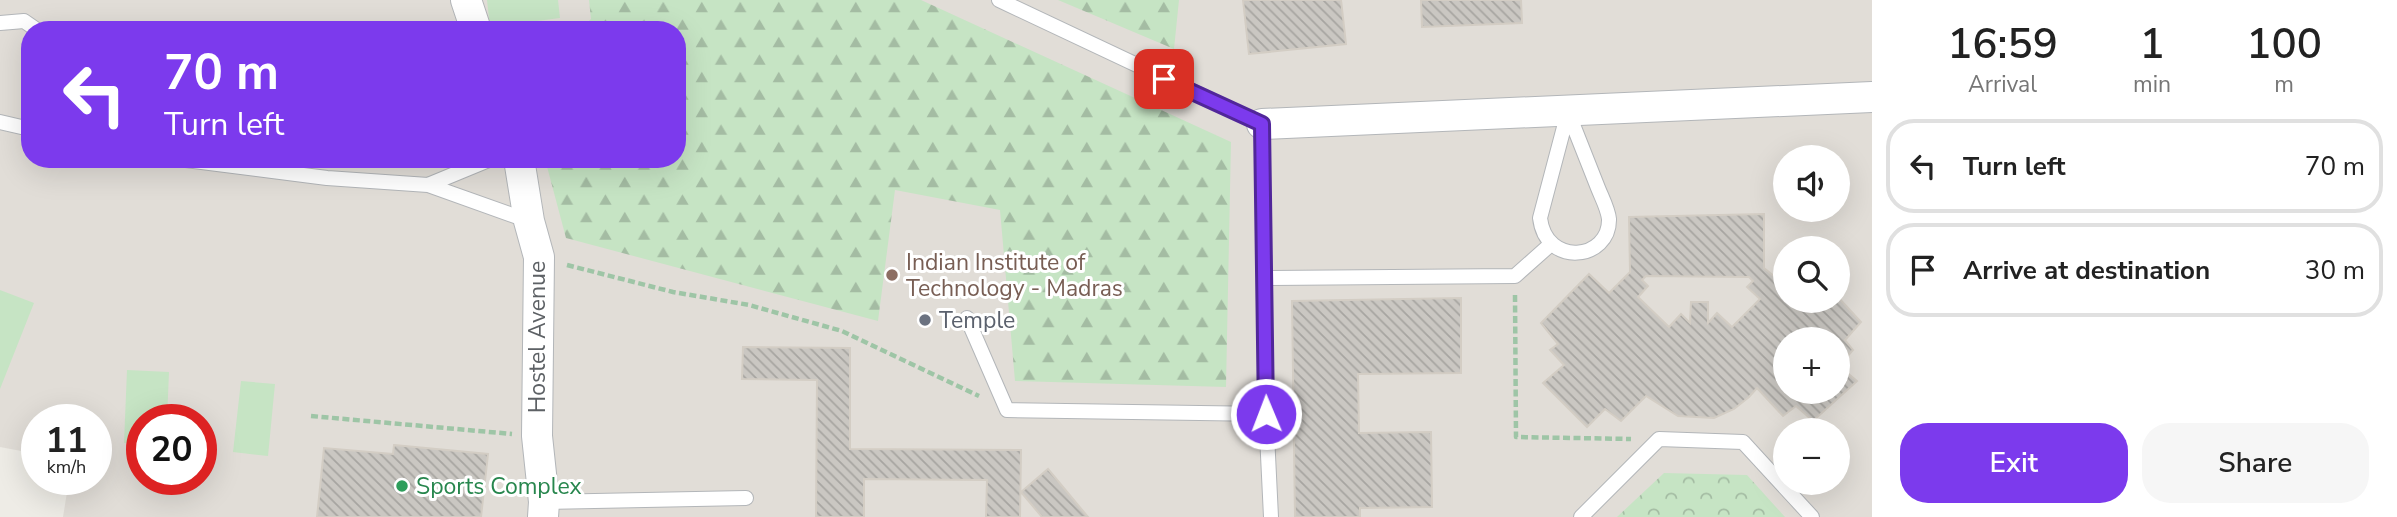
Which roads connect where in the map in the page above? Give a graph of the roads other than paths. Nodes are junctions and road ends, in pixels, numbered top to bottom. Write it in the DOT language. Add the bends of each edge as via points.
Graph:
graph roads {
  1 [pos="466,0"];
  2 [pos="999,0"];
  3 [pos="21,21"];
  4 [pos="473,21"];
  5 [pos="0,23"];
  6 [pos="1872,97"];
  7 [pos="1568,112"];
  8 [pos="0,122"];
  9 [pos="1262,124"];
  10 [pos="21,127"];
  11 [pos="249,168"];
  12 [pos="469,168"];
  13 [pos="520,168"];
  14 [pos="428,185"];
  15 [pos="529,221"];
  16 [pos="1551,244"];
  17 [pos="1265,278"];
  18 [pos="967,318"];
  19 [pos="1266,414"];
  20 [pos="746,498"];
  21 [pos="544,510"];
  22 [pos="1271,517"];
  23 [pos="1581,517"];
  24 [pos="1812,517"];
  1 -- 4 [label="street"];
  2 -- 9 [label="lane"];
  3 -- 5 [label="lane"];
  6 -- 7 [label="street"];
  7 -- 9 [label="street"];
  7 -- 16 [label="lane" via="1540,218"];
  7 -- 16 [label="lane" via="1609,216 1608,226 1598,245 1588,250 1565,252"];
  8 -- 10 [label="lane"];
  9 -- 17 [label="lane"];
  11 -- 14 [label="lane"];
  12 -- 14 [label="lane"];
  13 -- 15 [label="street, Hostel Avenue"];
  14 -- 15 [label="lane"];
  15 -- 21 [label="street, Hostel Avenue" via="539,257 537,436"];
  16 -- 17 [label="lane" via="1515,276"];
  17 -- 19 [label="lane"];
  18 -- 19 [label="lane" via="1007,410"];
  19 -- 22 [label="lane"];
  20 -- 21 [label="lane"];
  23 -- 24 [label="lane" via="1659,439 1743,442"];
}
